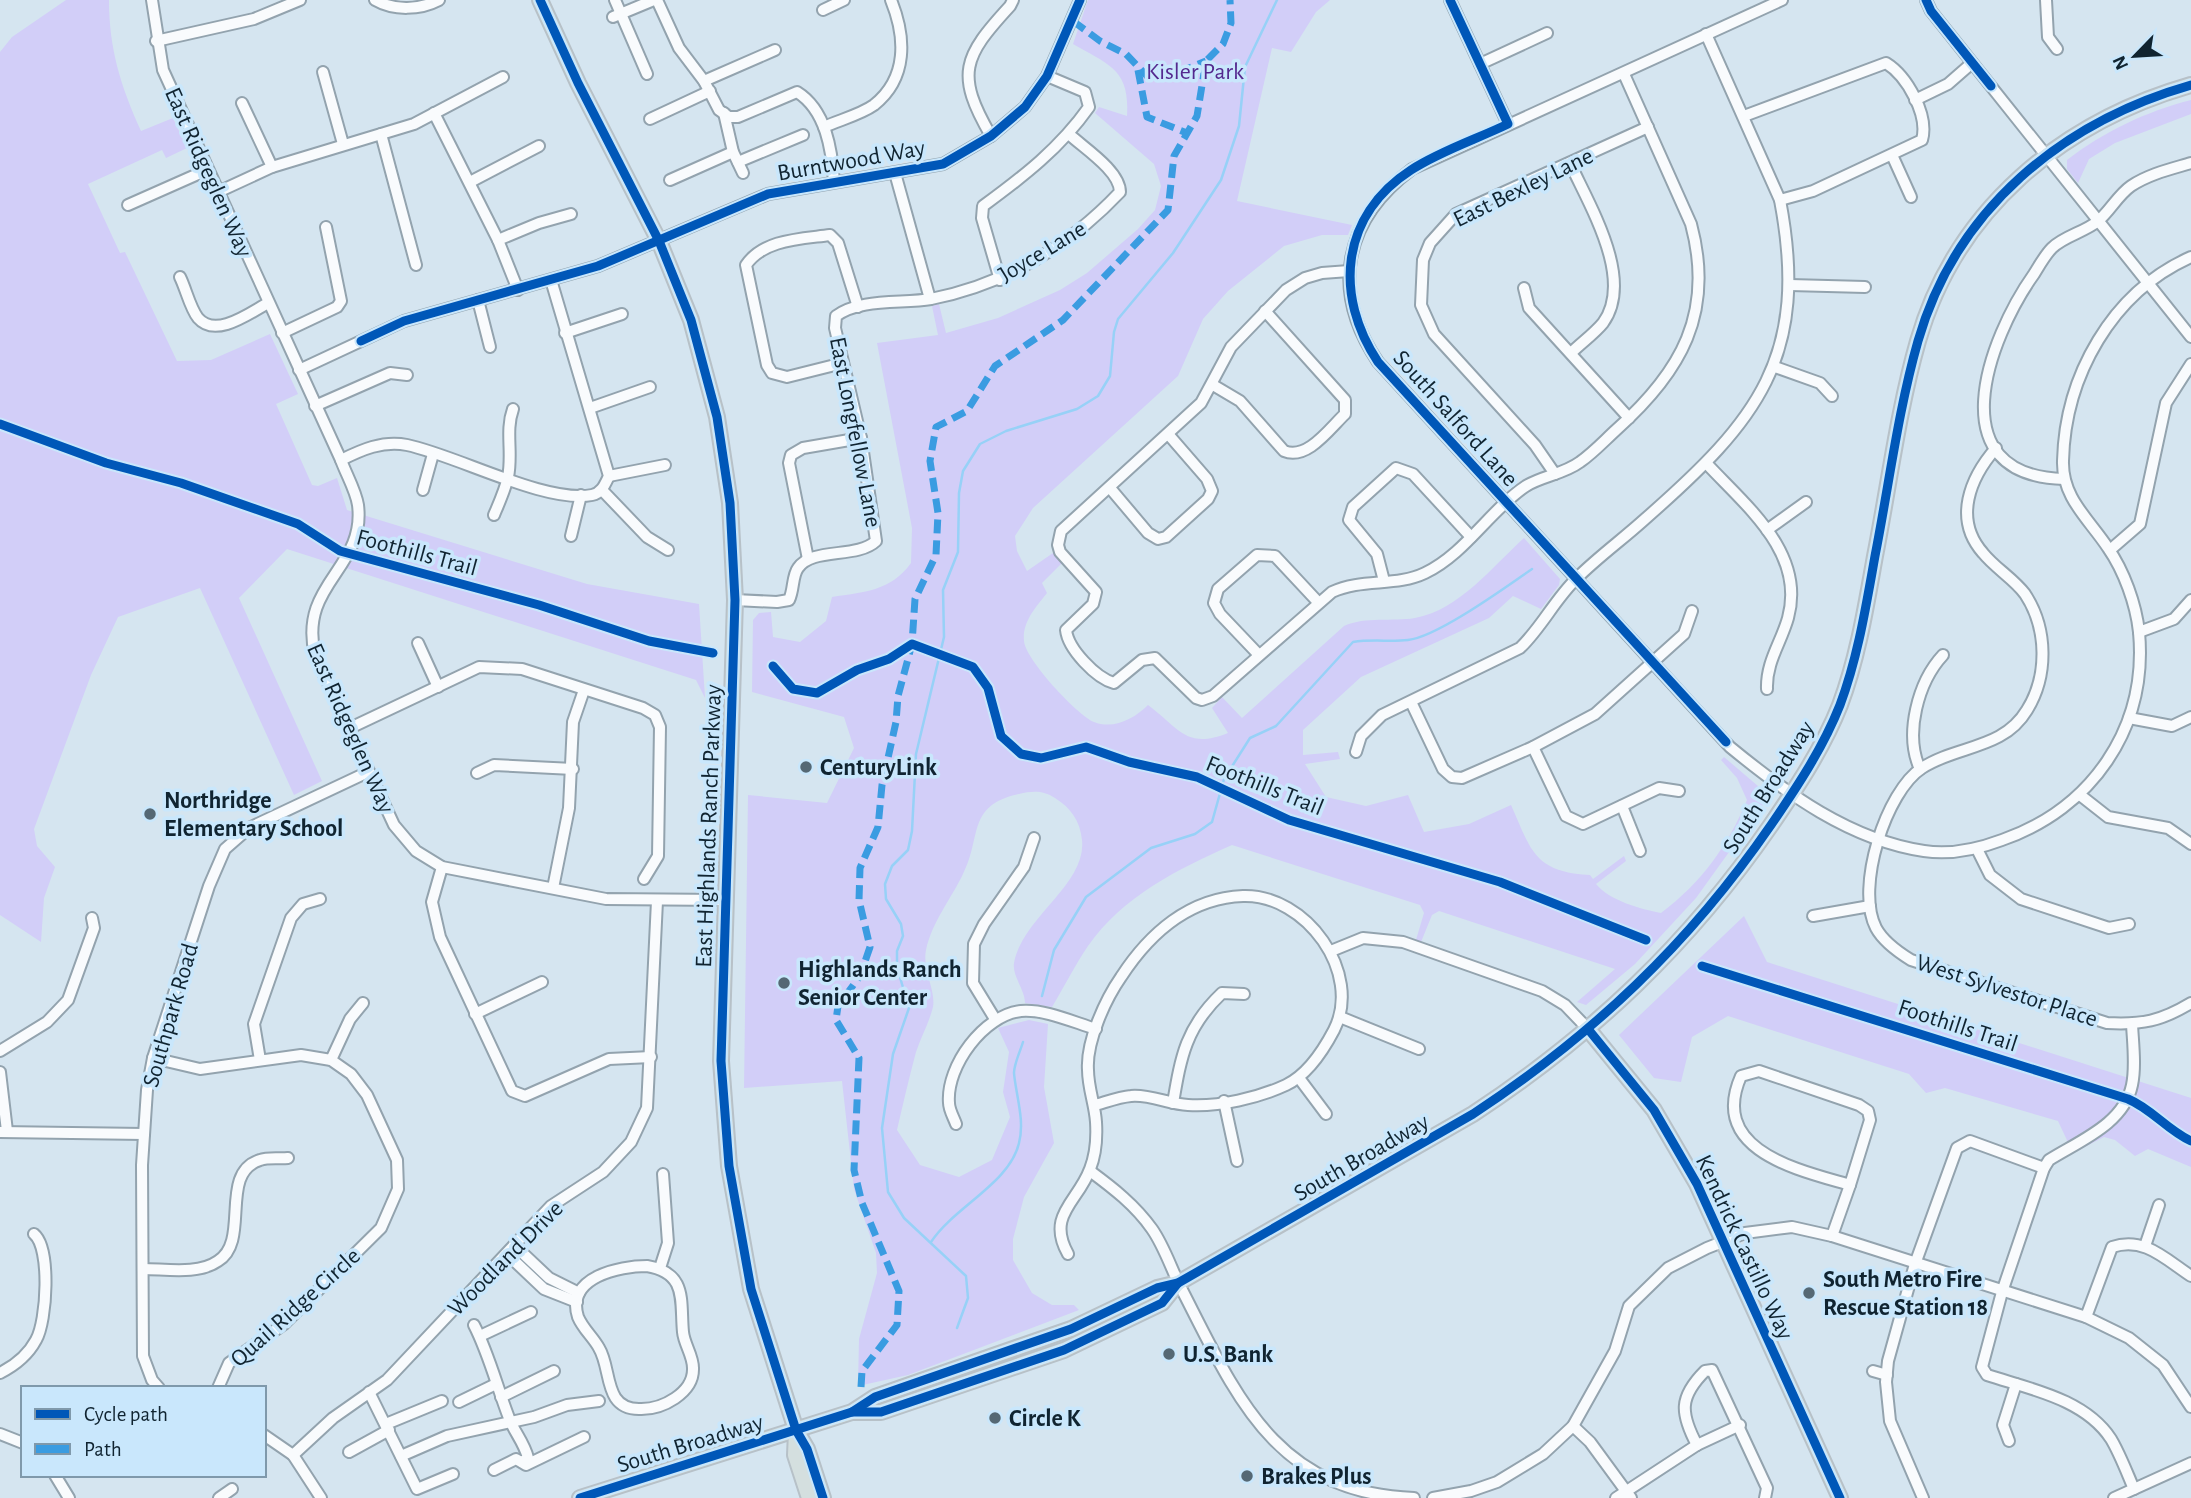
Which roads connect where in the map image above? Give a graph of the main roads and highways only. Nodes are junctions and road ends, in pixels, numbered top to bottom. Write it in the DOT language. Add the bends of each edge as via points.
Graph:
graph roads {
  1 [pos="540,0"];
  2 [pos="2191,85"];
  3 [pos="1588,1029"];
  4 [pos="796,1430"];
  5 [pos="580,1498"];
  6 [pos="809,1498"];
  7 [pos="823,1498"];
  8 [pos="1840,1498"];
  1 -- 4 [label="main road, East Highlands Ranch Parkway" via="659,241 691,320 717,417 730,503 735,600 721,1061 729,1166 751,1289"];
  2 -- 3 [label="main road, South Broadway" via="2107,116 2045,154 2005,192 1971,234 1928,314 1905,395 1852,665 1827,733 1793,794 1750,856 1677,946"];
  3 -- 4 [label="main road, South Broadway" via="1473,1114 1178,1283 1162,1303 1064,1350 881,1412 852,1412"];
  3 -- 8 [label="main road, Kendrick Castillo Way" via="1669,1133 1697,1184"];
  4 -- 5 [label="main road, South Broadway"];
  4 -- 6 [label="main road" via="795,1455"];
  4 -- 7 [label="main road"];
}
